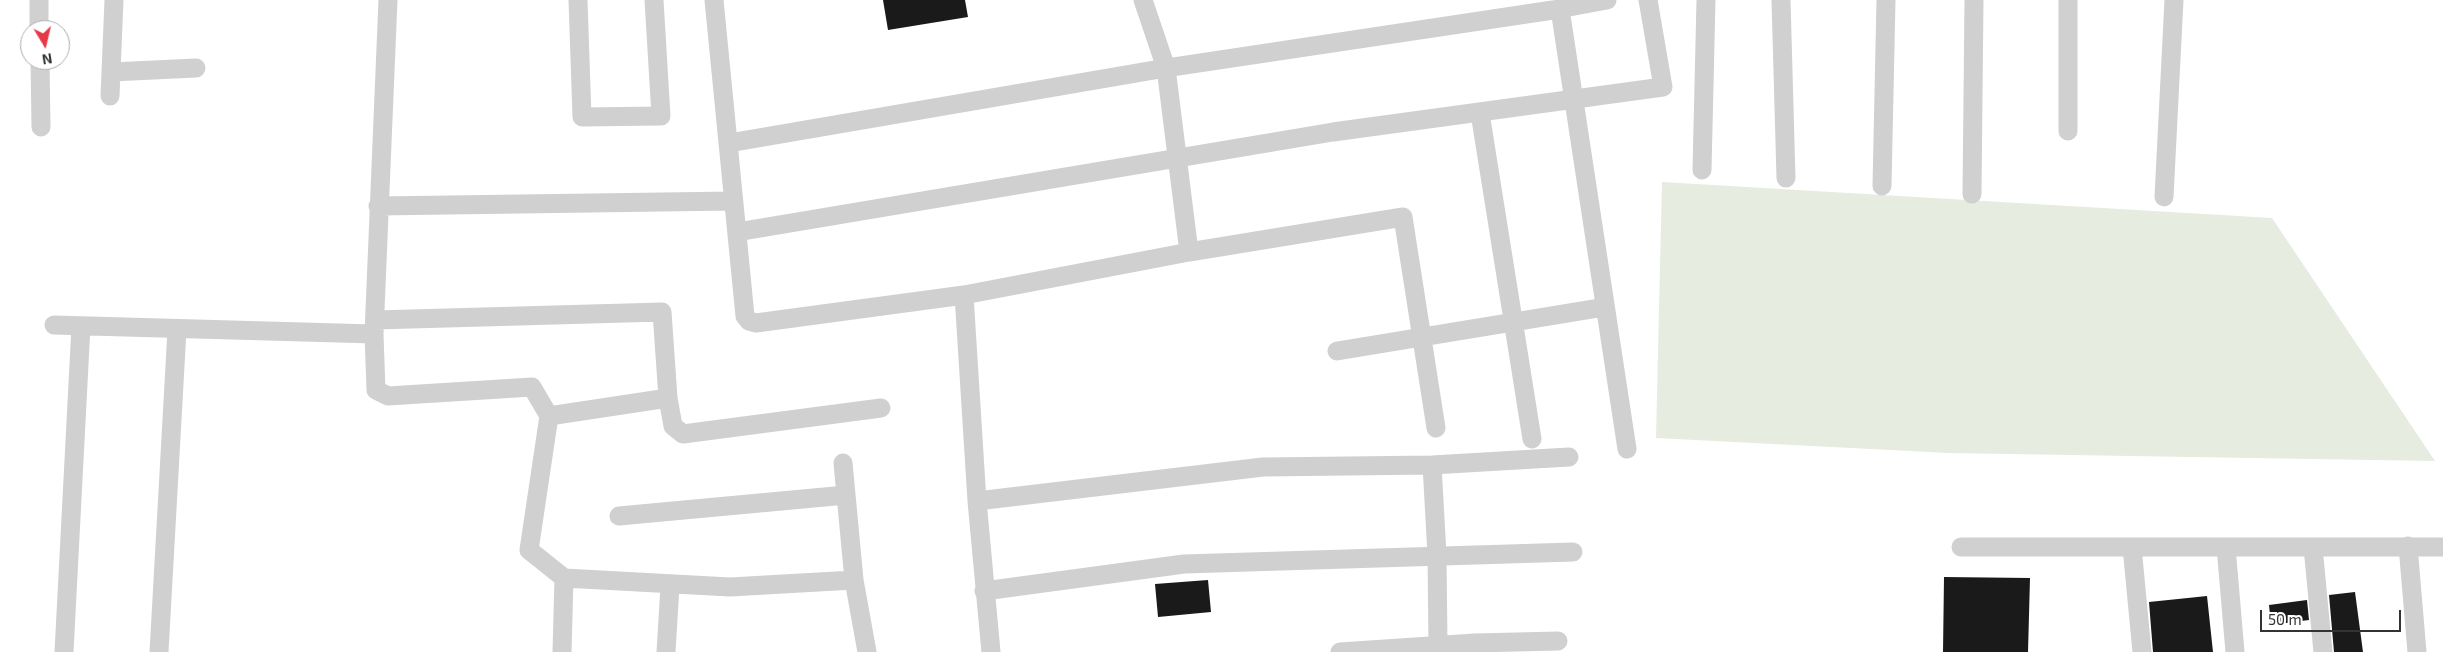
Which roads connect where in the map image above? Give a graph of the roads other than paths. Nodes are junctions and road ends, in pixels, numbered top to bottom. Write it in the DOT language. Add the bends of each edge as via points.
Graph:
graph roads {
  1 [pos="39,0"];
  2 [pos="114,0"];
  3 [pos="388,0"];
  4 [pos="578,0"];
  5 [pos="654,0"];
  6 [pos="714,0"];
  7 [pos="1143,0"];
  8 [pos="1607,0"];
  9 [pos="1648,0"];
  10 [pos="1706,0"];
  11 [pos="1781,0"];
  12 [pos="1886,0"];
  13 [pos="1974,0"];
  14 [pos="2068,0"];
  15 [pos="2174,0"];
  16 [pos="1531,7"];
  17 [pos="1560,9"];
  18 [pos="40,20"];
  19 [pos="196,68"];
  20 [pos="1166,68"];
  21 [pos="40,70"];
  22 [pos="111,72"];
  23 [pos="110,96"];
  24 [pos="1574,100"];
  25 [pos="1480,113"];
  26 [pos="40,126"];
  27 [pos="2068,131"];
  28 [pos="729,143"];
  29 [pos="1179,159"];
  30 [pos="1702,170"];
  31 [pos="1786,178"];
  32 [pos="1882,186"];
  33 [pos="1972,194"];
  34 [pos="2164,197"];
  35 [pos="733,201"];
  36 [pos="378,206"];
  37 [pos="737,232"];
  38 [pos="1189,252"];
  39 [pos="964,295"];
  40 [pos="1606,307"];
  41 [pos="1513,322"];
  42 [pos="54,325"];
  43 [pos="81,326"];
  44 [pos="375,327"];
  45 [pos="177,330"];
  46 [pos="1422,337"];
  47 [pos="1337,352"];
  48 [pos="668,398"];
  49 [pos="881,408"];
  50 [pos="549,416"];
  51 [pos="1436,428"];
  52 [pos="1532,439"];
  53 [pos="1627,449"];
  54 [pos="1569,457"];
  55 [pos="843,463"];
  56 [pos="1432,465"];
  57 [pos="846,494"];
  58 [pos="977,501"];
  59 [pos="618,516"];
  60 [pos="2408,546"];
  61 [pos="1961,547"];
  62 [pos="2132,547"];
  63 [pos="2226,547"];
  64 [pos="2313,547"];
  65 [pos="2443,547"];
  66 [pos="1573,552"];
  67 [pos="1437,555"];
  68 [pos="564,578"];
  69 [pos="854,580"];
  70 [pos="670,586"];
  71 [pos="984,590"];
  72 [pos="1558,642"];
  73 [pos="1438,646"];
  74 [pos="1475,648"];
  75 [pos="1371,651"];
  76 [pos="64,652"];
  77 [pos="158,652"];
  78 [pos="562,652"];
  79 [pos="666,652"];
  80 [pos="867,652"];
  81 [pos="991,652"];
  82 [pos="1340,652"];
  83 [pos="2142,652"];
  84 [pos="2234,652"];
  85 [pos="2323,652"];
  86 [pos="2417,652"];
  1 -- 18 [label="street"];
  2 -- 22 [label="street"];
  3 -- 36 [label="street"];
  4 -- 5 [label="street" via="582,117 661,116"];
  6 -- 28 [label="street"];
  7 -- 20 [label="street"];
  8 -- 17 [label="street"];
  9 -- 24 [label="street" via="1663,87"];
  10 -- 30 [label="street"];
  11 -- 31 [label="street"];
  12 -- 32 [label="street"];
  13 -- 33 [label="street"];
  14 -- 27 [label="street"];
  15 -- 34 [label="street"];
  16 -- 17 [label="street"];
  16 -- 20 [label="street"];
  17 -- 24 [label="street"];
  19 -- 22 [label="street"];
  20 -- 28 [label="street"];
  20 -- 29 [label="street"];
  21 -- 26 [label="street"];
  22 -- 23 [label="street"];
  24 -- 25 [label="street"];
  24 -- 40 [label="street"];
  25 -- 29 [label="street" via="1333,132"];
  25 -- 41 [label="street"];
  28 -- 35 [label="street"];
  29 -- 37 [label="street"];
  29 -- 38 [label="street"];
  35 -- 36 [label="street"];
  35 -- 37 [label="street"];
  36 -- 44 [label="street"];
  37 -- 39 [label="street" via="745,316 756,323"];
  38 -- 39 [label="street"];
  38 -- 46 [label="street" via="1403,217"];
  39 -- 58 [label="street"];
  40 -- 41 [label="street"];
  40 -- 53 [label="street"];
  41 -- 46 [label="street"];
  41 -- 52 [label="street"];
  42 -- 43 [label="street"];
  43 -- 45 [label="street"];
  43 -- 76 [label="street"];
  44 -- 45 [label="street"];
  44 -- 48 [label="street" via="662,312"];
  44 -- 50 [label="street" via="376,390 388,396 532,387"];
  45 -- 77 [label="street"];
  46 -- 47 [label="street"];
  46 -- 51 [label="street"];
  48 -- 49 [label="street" via="672,426 683,434"];
  48 -- 50 [label="street"];
  50 -- 68 [label="street" via="529,550"];
  54 -- 56 [label="street"];
  55 -- 57 [label="street"];
  56 -- 58 [label="street" via="1263,467"];
  56 -- 67 [label="street"];
  57 -- 59 [label="street"];
  57 -- 69 [label="street"];
  58 -- 71 [label="street"];
  60 -- 64 [label="street"];
  60 -- 65 [label="street"];
  60 -- 86 [label="street"];
  61 -- 62 [label="street"];
  62 -- 63 [label="street"];
  62 -- 83 [label="street"];
  63 -- 64 [label="street"];
  63 -- 84 [label="street"];
  64 -- 85 [label="street"];
  66 -- 67 [label="street"];
  67 -- 71 [label="street" via="1184,564"];
  67 -- 73 [label="street"];
  68 -- 70 [label="street"];
  68 -- 78 [label="street"];
  69 -- 70 [label="street" via="730,587"];
  69 -- 80 [label="street"];
  70 -- 79 [label="street"];
  71 -- 81 [label="street"];
  72 -- 74 [label="street"];
  73 -- 74 [label="street"];
  73 -- 75 [label="street"];
  75 -- 82 [label="street"];
}
